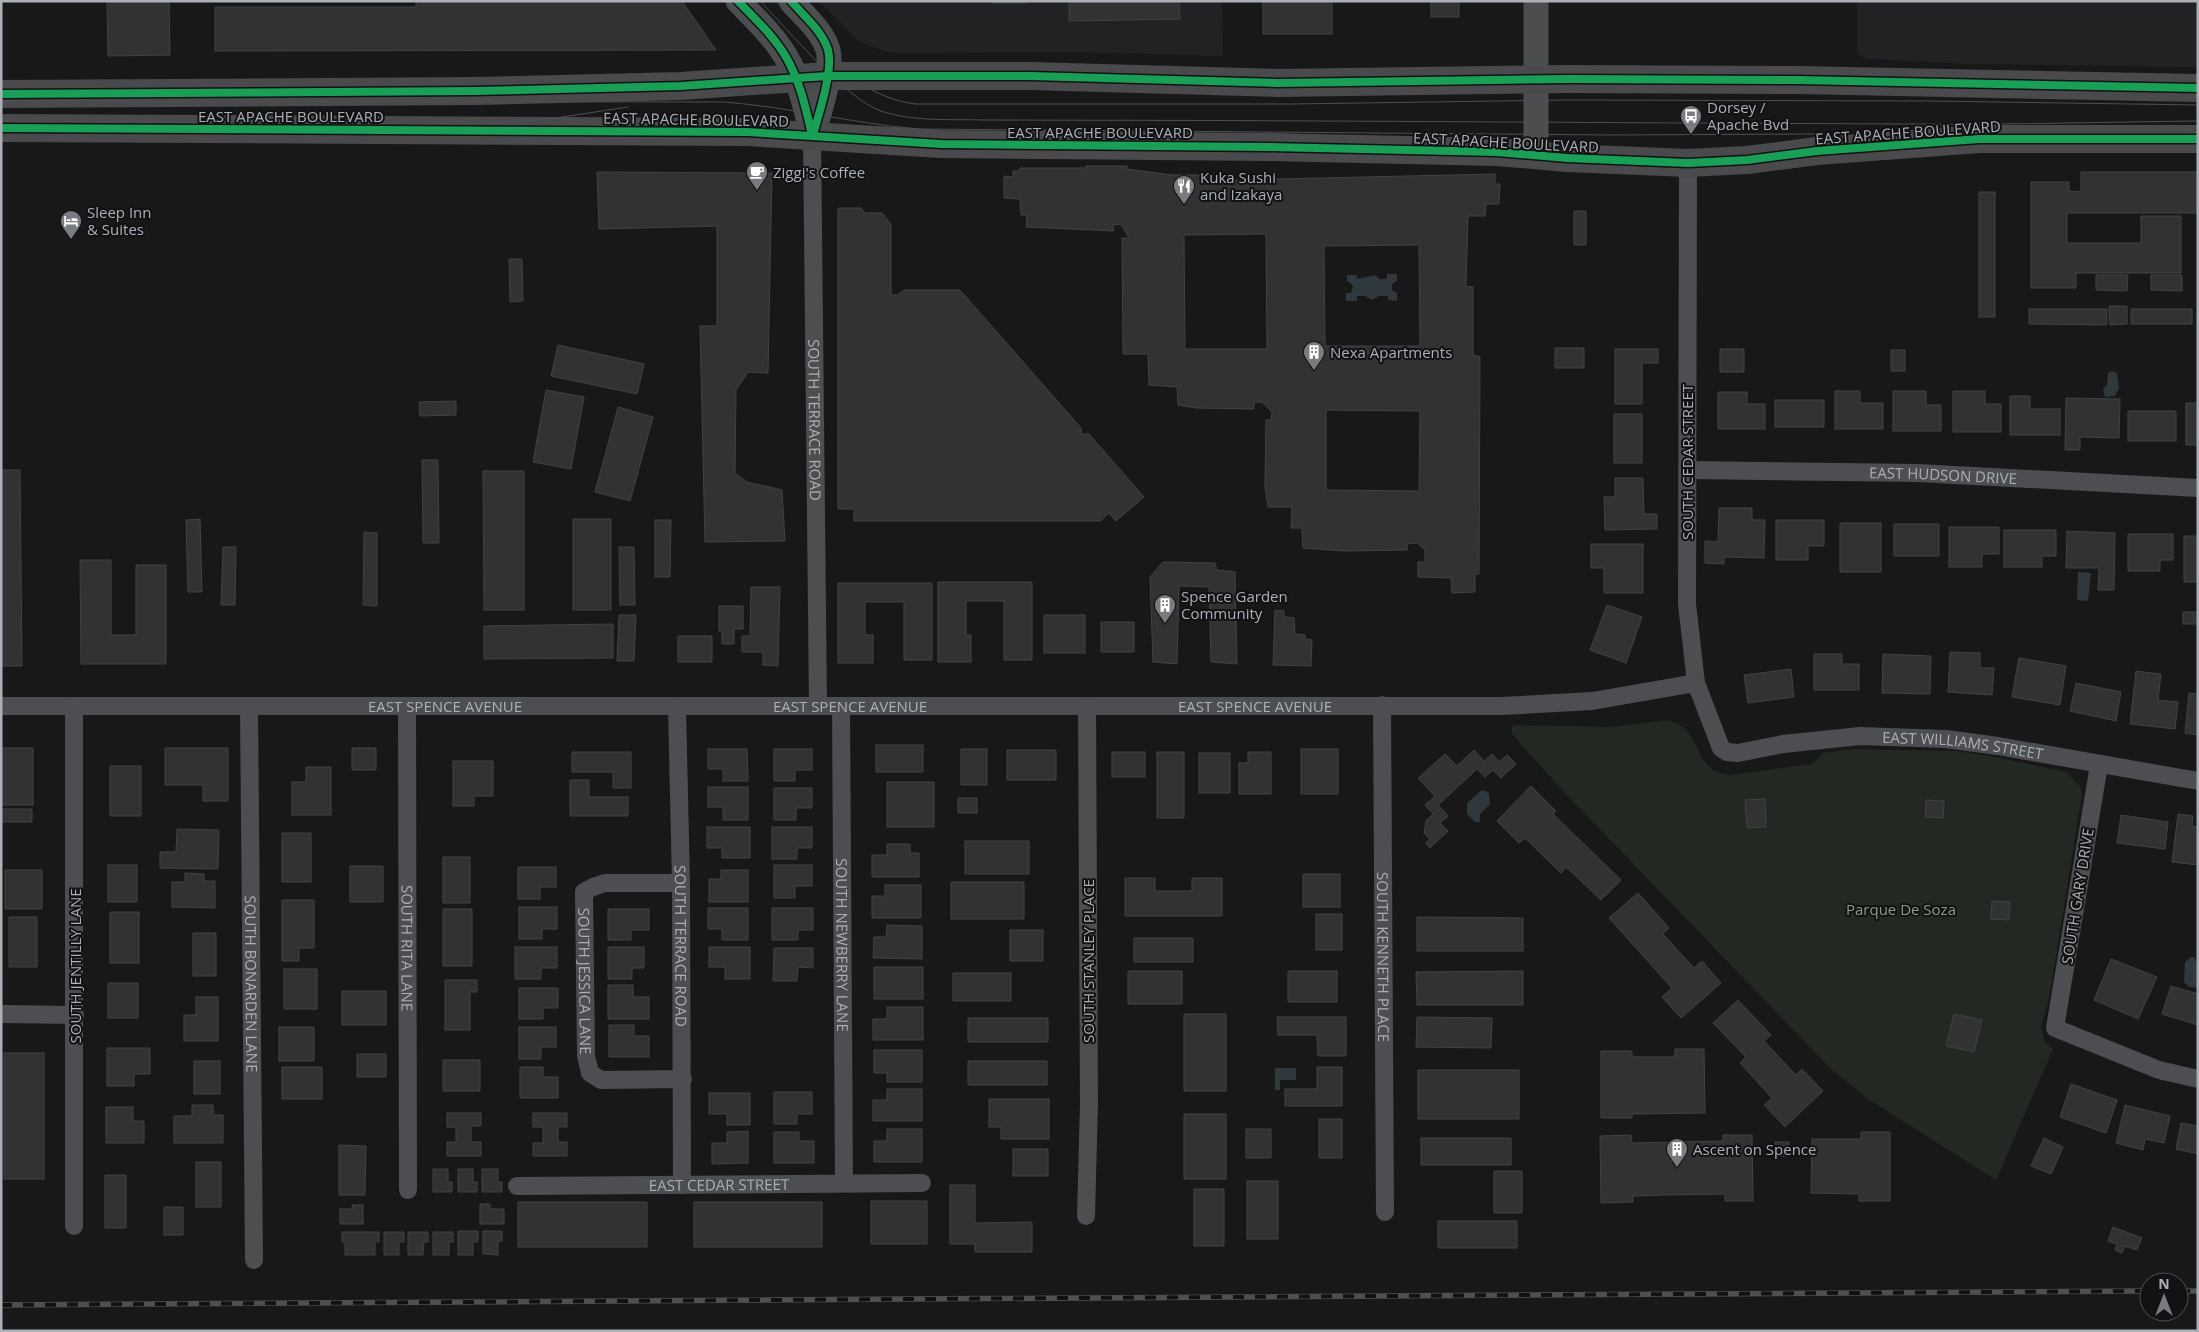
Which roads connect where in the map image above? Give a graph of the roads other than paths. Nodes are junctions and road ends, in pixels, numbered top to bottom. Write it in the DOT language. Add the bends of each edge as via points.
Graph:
graph roads {
  1 [pos="738,1"];
  2 [pos="791,1"];
  3 [pos="1536,1"];
  4 [pos="826,76"];
  5 [pos="796,78"];
  6 [pos="1536,80"];
  7 [pos="2198,88"];
  8 [pos="402,91"];
  9 [pos="1,94"];
  10 [pos="1,128"];
  11 [pos="388,130"];
  12 [pos="812,135"];
  13 [pos="2198,139"];
  14 [pos="1536,154"];
  15 [pos="1688,164"];
  16 [pos="1688,470"];
  17 [pos="2198,488"];
  18 [pos="1696,683"];
  19 [pos="1382,705"];
  20 [pos="1,706"];
  21 [pos="74,706"];
  22 [pos="818,706"];
  23 [pos="841,706"];
  24 [pos="1087,706"];
  25 [pos="407,707"];
  26 [pos="677,707"];
  27 [pos="249,708"];
  28 [pos="1727,752"];
  29 [pos="2099,765"];
  30 [pos="2198,781"];
  31 [pos="681,883"];
  32 [pos="1,1014"];
  33 [pos="75,1015"];
  34 [pos="683,1079"];
  35 [pos="2198,1079"];
  36 [pos="844,1183"];
  37 [pos="922,1183"];
  38 [pos="682,1185"];
  39 [pos="517,1186"];
  40 [pos="408,1190"];
  41 [pos="1384,1212"];
  42 [pos="1086,1216"];
  43 [pos="74,1226"];
  44 [pos="254,1260"];
  1 -- 5 [label="street, SOUTH TERRACE ROAD" via="773,39"];
  2 -- 4 [label="street, SOUTH TERRACE ROAD" via="827,47"];
  3 -- 6 [label="street"];
  4 -- 5 [label="main road, EAST APACHE BOULEVARD"];
  4 -- 6 [label="main road, EAST APACHE BOULEVARD" via="1031,76 1268,83"];
  4 -- 12 [label="street, SOUTH TERRACE ROAD"];
  5 -- 8 [label="main road, EAST APACHE BOULEVARD" via="681,86"];
  5 -- 12 [label="street, SOUTH TERRACE ROAD"];
  6 -- 7 [label="main road, EAST APACHE BOULEVARD" via="1798,80"];
  6 -- 14 [label="street"];
  8 -- 9 [label="main road, EAST APACHE BOULEVARD"];
  8 -- 11 [label="main road"];
  10 -- 11 [label="main road, EAST APACHE BOULEVARD"];
  11 -- 12 [label="main road, EAST APACHE BOULEVARD"];
  12 -- 14 [label="main road, EAST APACHE BOULEVARD" via="941,144 1287,147"];
  12 -- 22 [label="street, SOUTH TERRACE ROAD"];
  13 -- 15 [label="main road, EAST APACHE BOULEVARD" via="1979,139"];
  14 -- 15 [label="main road, EAST APACHE BOULEVARD"];
  15 -- 16 [label="street, SOUTH CEDAR STREET"];
  16 -- 17 [label="street, EAST HUDSON DRIVE" via="1918,473"];
  16 -- 18 [label="street, SOUTH CEDAR STREET" via="1687,604"];
  18 -- 19 [label="street, EAST SPENCE AVENUE" via="1592,701 1547,705"];
  18 -- 28 [label="street, SOUTH CEDAR STREET" via="1721,748"];
  19 -- 24 [label="street, EAST SPENCE AVENUE"];
  19 -- 41 [label="street, SOUTH KENNETH PLACE"];
  20 -- 21 [label="street, EAST SPENCE AVENUE"];
  21 -- 27 [label="street, EAST SPENCE AVENUE"];
  21 -- 33 [label="street, SOUTH JENTILLY LANE"];
  22 -- 23 [label="street, EAST SPENCE AVENUE"];
  22 -- 26 [label="street, EAST SPENCE AVENUE"];
  23 -- 24 [label="street, EAST SPENCE AVENUE"];
  23 -- 36 [label="street, SOUTH NEWBERRY LANE"];
  24 -- 42 [label="street, SOUTH STANLEY PLACE"];
  25 -- 26 [label="street, EAST SPENCE AVENUE"];
  25 -- 27 [label="street, EAST SPENCE AVENUE"];
  25 -- 40 [label="street, SOUTH RITA LANE"];
  26 -- 31 [label="street, SOUTH TERRACE ROAD"];
  27 -- 44 [label="street, SOUTH BONARDEN LANE"];
  28 -- 29 [label="street, EAST WILLIAMS STREET" via="1860,736 1946,739"];
  29 -- 30 [label="street, EAST WILLIAMS STREET"];
  29 -- 35 [label="street, SOUTH GARY DRIVE" via="2055,1028 2159,1070"];
  31 -- 34 [label="street, SOUTH TERRACE ROAD"];
  31 -- 34 [label="street, SOUTH JESSICA LANE" via="605,883 584,892 586,1056 590,1073 601,1080"];
  32 -- 33 [label="street"];
  33 -- 43 [label="street, SOUTH JENTILLY LANE"];
  34 -- 38 [label="street, SOUTH TERRACE ROAD"];
  36 -- 37 [label="street, EAST CEDAR STREET"];
  36 -- 38 [label="street, EAST CEDAR STREET"];
  38 -- 39 [label="street, EAST CEDAR STREET"];
}
